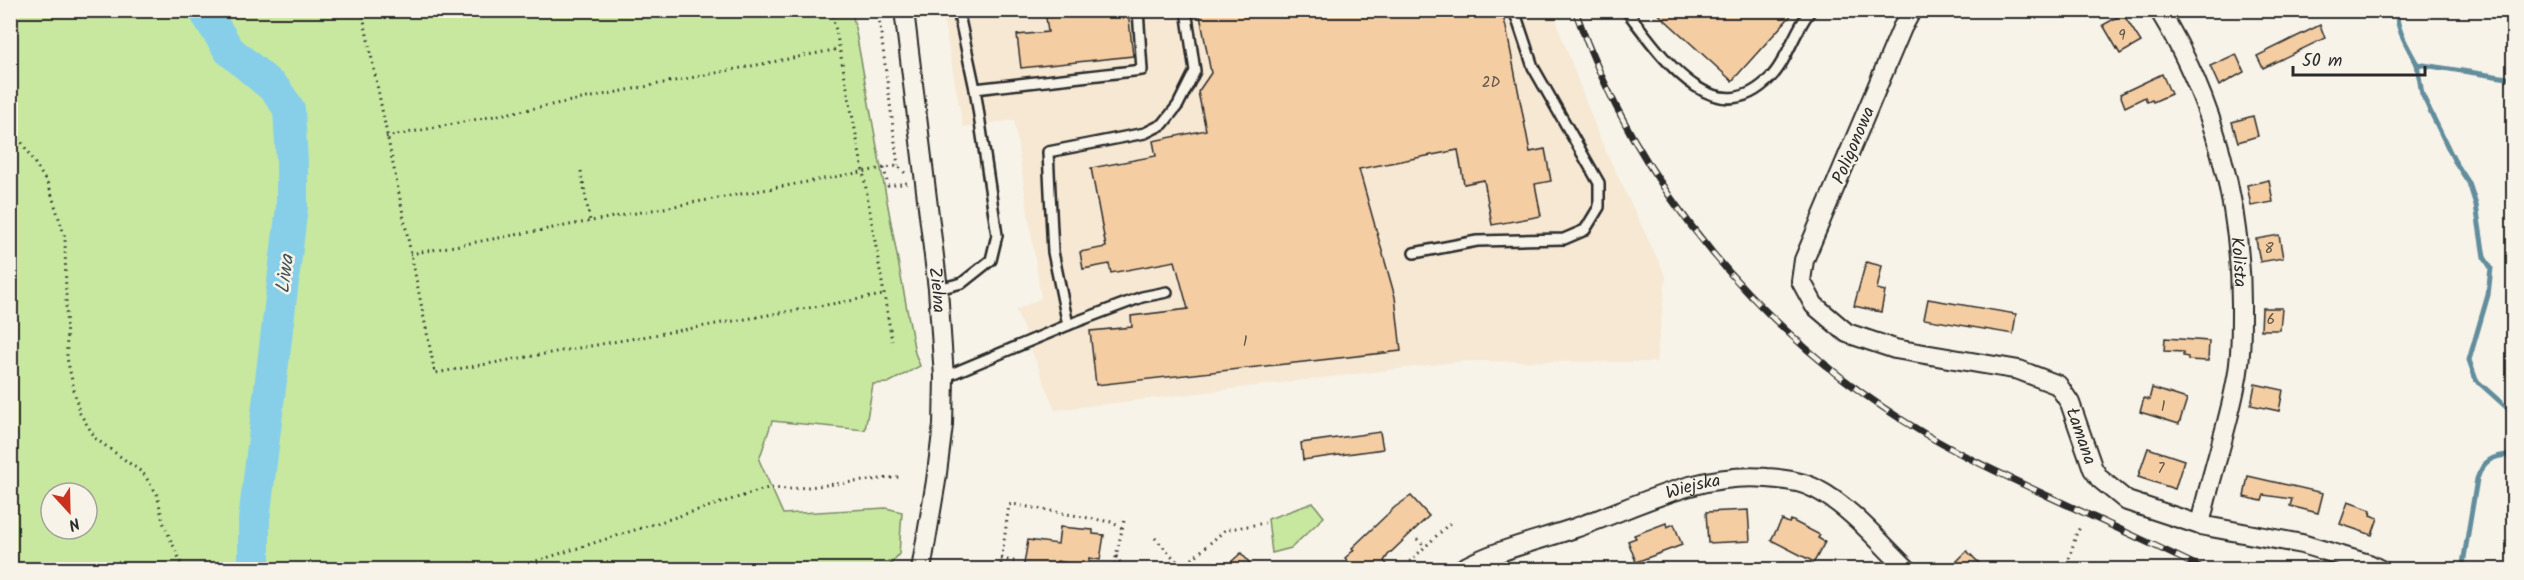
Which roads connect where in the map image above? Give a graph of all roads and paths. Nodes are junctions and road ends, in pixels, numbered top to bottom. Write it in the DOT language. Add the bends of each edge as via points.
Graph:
graph roads {
  1 [pos="362,10"];
  2 [pos="394,10"];
  3 [pos="832,10"];
  4 [pos="878,10"];
  5 [pos="904,10"];
  6 [pos="958,10"];
  7 [pos="1138,10"];
  8 [pos="1186,10"];
  9 [pos="1514,10"];
  10 [pos="1626,10"];
  11 [pos="1811,10"];
  12 [pos="1912,10"];
  13 [pos="2159,10"];
  14 [pos="363,16"];
  15 [pos="839,49"];
  16 [pos="975,89"];
  17 [pos="2514,114"];
  18 [pos="2514,120"];
  19 [pos="10,129"];
  20 [pos="386,137"];
  21 [pos="898,166"];
  22 [pos="884,168"];
  23 [pos="581,171"];
  24 [pos="863,171"];
  25 [pos="590,221"];
  26 [pos="1413,253"];
  27 [pos="410,254"];
  28 [pos="1801,281"];
  29 [pos="938,289"];
  30 [pos="1167,292"];
  31 [pos="883,296"];
  32 [pos="1068,325"];
  33 [pos="892,341"];
  34 [pos="944,377"];
  35 [pos="899,477"];
  36 [pos="1124,521"];
  37 [pos="1452,521"];
  38 [pos="1265,523"];
  39 [pos="2081,525"];
  40 [pos="2200,525"];
  41 [pos="1122,528"];
  42 [pos="1155,538"];
  43 [pos="1417,538"];
  44 [pos="1425,547"];
  45 [pos="1116,555"];
  46 [pos="1001,559"];
  47 [pos="1018,562"];
  48 [pos="1077,565"];
  49 [pos="1184,568"];
  50 [pos="184,570"];
  51 [pos="508,570"];
  52 [pos="921,570"];
  53 [pos="1000,570"];
  54 [pos="1076,570"];
  55 [pos="1113,570"];
  56 [pos="1125,570"];
  57 [pos="1401,570"];
  58 [pos="1460,570"];
  59 [pos="1908,570"];
  60 [pos="2066,570"];
  61 [pos="2381,570"];
  1 -- 14 [label="path"];
  2 -- 14 [label="path"];
  3 -- 15 [label="path"];
  4 -- 21 [label="path"];
  5 -- 29 [label="street, Zielna"];
  6 -- 16 [label="lane"];
  7 -- 16 [label="lane" via="1142,70"];
  8 -- 32 [label="lane" via="1195,71 1178,105 1163,124 1145,133 1048,152 1053,252"];
  9 -- 26 [label="lane" via="1533,67 1599,183 1599,207 1585,230 1564,239 1477,241"];
  10 -- 11 [label="lane" via="1661,56 1696,89 1713,97 1736,96 1758,89 1773,76"];
  12 -- 28 [label="street, Poligonowa" via="1804,260"];
  13 -- 40 [label="street, Kolista" via="2214,124 2234,215 2242,277 2237,381"];
  14 -- 20 [label="path"];
  15 -- 20 [label="path"];
  15 -- 24 [label="path"];
  16 -- 29 [label="lane" via="997,235 991,260 962,283"];
  17 -- 18 [label="path"];
  19 -- 50 [label="path" via="49,186 65,238 67,358 79,412 96,439 143,473 157,494 163,522"];
  20 -- 27 [label="path"];
  21 -- 22 [label="path"];
  21 -- 22 [label="path" via="913,182 888,186"];
  22 -- 24 [label="path"];
  23 -- 25 [label="path"];
  24 -- 25 [label="path"];
  24 -- 31 [label="path"];
  25 -- 27 [label="path"];
  27 -- 31 [label="path" via="435,374"];
  28 -- 40 [label="street, Łamana" via="1814,305 1847,333 1894,349 2019,370 2058,386 2070,402 2087,455 2100,479 2127,501"];
  29 -- 34 [label="street, Zielna"];
  30 -- 32 [label="lane" via="1142,297"];
  31 -- 33 [label="path"];
  32 -- 34 [label="lane"];
  34 -- 52 [label="street, Zielna" via="936,481"];
  35 -- 51 [label="path" via="768,488"];
  36 -- 41 [label="path"];
  37 -- 44 [label="path"];
  38 -- 49 [label="path" via="1225,530"];
  39 -- 60 [label="path"];
  40 -- 61 [label="street, Łamana" via="2302,544"];
  41 -- 45 [label="path"];
  41 -- 46 [label="path" via="1111,522 1012,504"];
  42 -- 49 [label="path"];
  43 -- 44 [label="path"];
  44 -- 57 [label="path"];
  45 -- 55 [label="path"];
  45 -- 56 [label="path"];
  46 -- 47 [label="path"];
  46 -- 53 [label="path"];
  48 -- 54 [label="path"];
  58 -- 59 [label="street, Wiejska" via="1670,491 1743,478 1783,479 1815,489 1843,508"];
}
